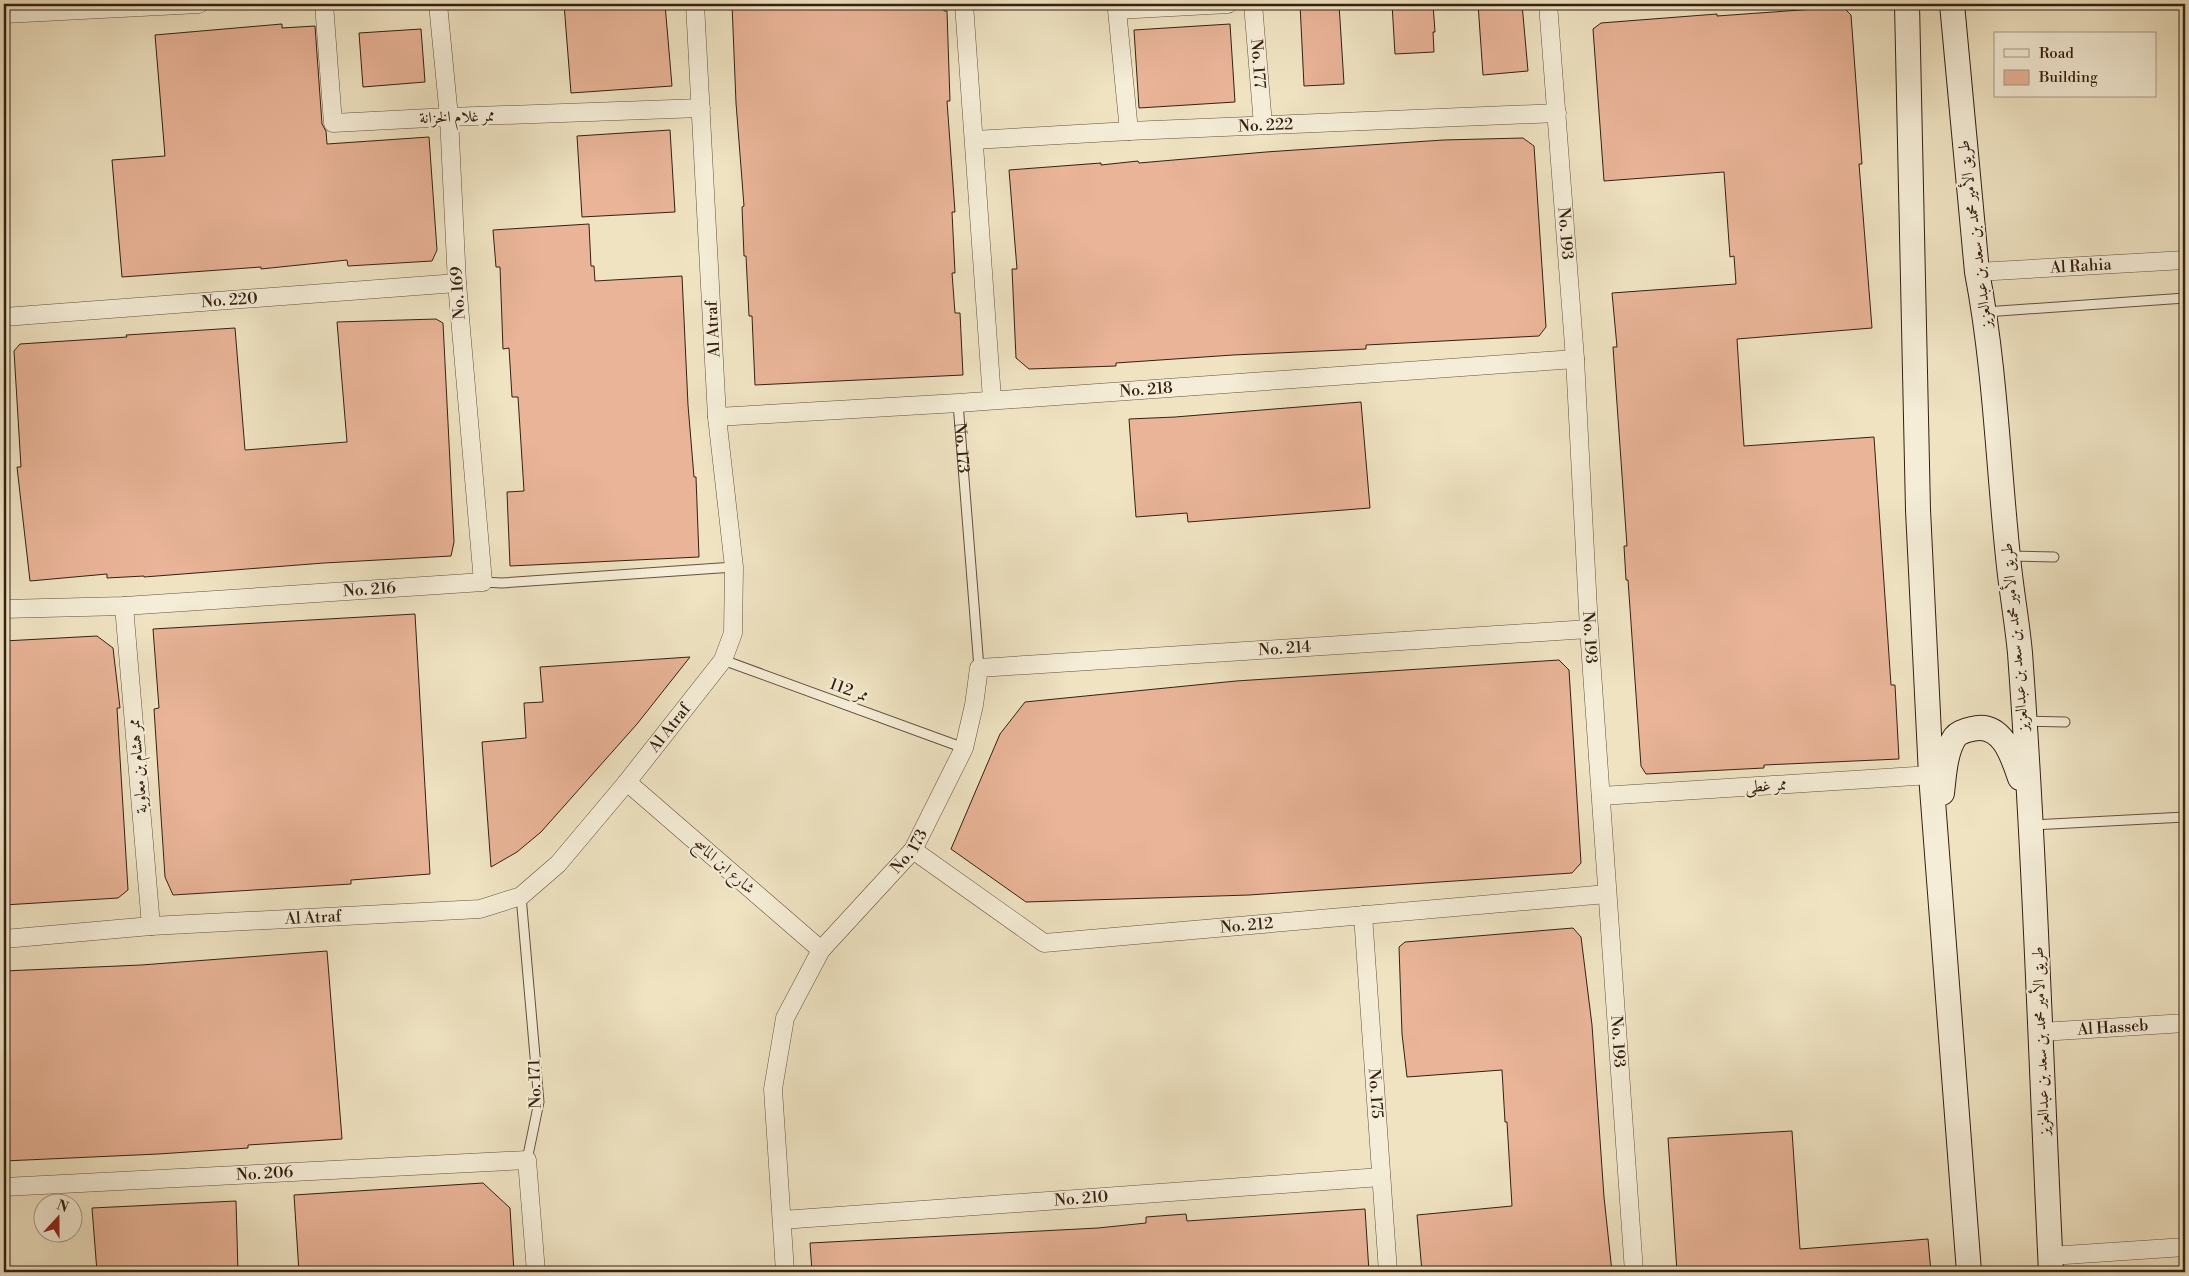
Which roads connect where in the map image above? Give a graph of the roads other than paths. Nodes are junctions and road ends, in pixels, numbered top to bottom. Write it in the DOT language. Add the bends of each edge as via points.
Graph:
graph roads {
  1 [pos="199,4"];
  2 [pos="324,4"];
  3 [pos="438,4"];
  4 [pos="695,4"];
  5 [pos="964,4"];
  6 [pos="1228,4"];
  7 [pos="1253,4"];
  8 [pos="1548,4"];
  9 [pos="1907,4"];
  10 [pos="1952,4"];
  11 [pos="4,14"];
  12 [pos="701,108"];
  13 [pos="1557,113"];
  14 [pos="449,117"];
  15 [pos="1263,125"];
  16 [pos="1128,131"];
  17 [pos="974,140"];
  18 [pos="2185,260"];
  19 [pos="1977,272"];
  20 [pos="456,283"];
  21 [pos="2185,298"];
  22 [pos="1984,312"];
  23 [pos="4,317"];
  24 [pos="1575,360"];
  25 [pos="992,399"];
  26 [pos="958,403"];
  27 [pos="717,417"];
  28 [pos="2008,556"];
  29 [pos="2054,557"];
  30 [pos="734,567"];
  31 [pos="483,582"];
  32 [pos="124,606"];
  33 [pos="4,609"];
  34 [pos="1589,629"];
  35 [pos="723,660"];
  36 [pos="979,668"];
  37 [pos="2024,721"];
  38 [pos="2065,722"];
  39 [pos="964,748"];
  40 [pos="1931,775"];
  41 [pos="626,782"];
  42 [pos="1601,796"];
  43 [pos="2185,817"];
  44 [pos="2032,818"];
  45 [pos="1936,842"];
  46 [pos="913,850"];
  47 [pos="1607,894"];
  48 [pos="521,896"];
  49 [pos="1363,915"];
  50 [pos="151,926"];
  51 [pos="4,938"];
  52 [pos="821,950"];
  53 [pos="2185,1023"];
  54 [pos="2041,1032"];
  55 [pos="527,1160"];
  56 [pos="1381,1177"];
  57 [pos="4,1187"];
  58 [pos="782,1220"];
  59 [pos="2185,1247"];
  60 [pos="2051,1264"];
  61 [pos="536,1272"];
  62 [pos="785,1272"];
  63 [pos="1388,1272"];
  64 [pos="1634,1272"];
  65 [pos="1969,1272"];
  1 -- 11 [label="street"];
  2 -- 14 [label="street, ممر غلام الخزانة" via="333,123"];
  3 -- 14 [label="street, No. 169"];
  4 -- 12 [label="street, Al Atraf"];
  5 -- 17 [label="street"];
  6 -- 16 [label="street" via="1117,10"];
  7 -- 15 [label="street, No. 177"];
  8 -- 13 [label="street, No. 193"];
  9 -- 40 [label="main road" via="1918,510"];
  10 -- 19 [label="main road, طريق الأمير محمد بن سعد بن عبدالعزيز"];
  12 -- 14 [label="street, ممر غلام الخزانة"];
  12 -- 27 [label="street, Al Atraf"];
  13 -- 15 [label="street, No. 222"];
  13 -- 24 [label="street, No. 193"];
  14 -- 20 [label="street, No. 169"];
  15 -- 16 [label="street, No. 222"];
  16 -- 17 [label="street, No. 222"];
  17 -- 25 [label="street"];
  18 -- 19 [label="street, Al Rahia"];
  19 -- 22 [label="main road, طريق الأمير محمد بن سعد بن عبدالعزيز"];
  20 -- 23 [label="street, No. 220"];
  20 -- 31 [label="street, No. 169"];
  21 -- 22 [label="lane"];
  22 -- 28 [label="main road, طريق الأمير محمد بن سعد بن عبدالعزيز"];
  24 -- 25 [label="street, No. 218"];
  24 -- 34 [label="street, No. 193"];
  25 -- 26 [label="street, No. 218"];
  26 -- 27 [label="street, No. 218"];
  26 -- 36 [label="lane, No. 173"];
  27 -- 30 [label="street, Al Atraf"];
  28 -- 29 [label="lane"];
  28 -- 37 [label="main road, طريق الأمير محمد بن سعد بن عبدالعزيز" via="2020,650"];
  30 -- 31 [label="lane, No. 216"];
  30 -- 35 [label="street, Al Atraf" via="733,633"];
  31 -- 32 [label="street, No. 216"];
  32 -- 33 [label="street, No. 216"];
  32 -- 50 [label="street, ممر هشام بن معاوية"];
  34 -- 36 [label="street, No. 214"];
  34 -- 42 [label="street, No. 193"];
  35 -- 39 [label="lane, ممر 112"];
  35 -- 41 [label="street, Al Atraf"];
  36 -- 39 [label="street, No. 173"];
  37 -- 38 [label="lane"];
  37 -- 44 [label="main road, طريق الأمير محمد بن سعد بن عبدالعزيز"];
  39 -- 46 [label="street, No. 173"];
  40 -- 42 [label="street, ممر غطى"];
  40 -- 45 [label="main road"];
  41 -- 48 [label="street, Al Atraf" via="558,864"];
  41 -- 52 [label="street, شارع ابن الماسح"];
  42 -- 47 [label="street, No. 193"];
  43 -- 44 [label="lane"];
  44 -- 45 [label="main road" via="2011,752 1990,729 1976,728 1956,737 1945,767"];
  44 -- 54 [label="main road, طريق الأمير محمد بن سعد بن عبدالعزيز"];
  45 -- 65 [label="main road"];
  46 -- 49 [label="street, No. 212" via="1044,943"];
  46 -- 52 [label="street, No. 173"];
  47 -- 49 [label="street, No. 212"];
  47 -- 64 [label="street, No. 193"];
  48 -- 50 [label="street, Al Atraf" via="480,909"];
  48 -- 55 [label="lane, No. 171" via="539,1102"];
  49 -- 56 [label="street, No. 175"];
  50 -- 51 [label="street, Al Atraf"];
  52 -- 58 [label="street, No. 173" via="785,1018 773,1089"];
  53 -- 54 [label="street, Al Hasseb"];
  54 -- 60 [label="main road, طريق الأمير محمد بن سعد بن عبدالعزيز"];
  55 -- 57 [label="street, No. 206"];
  55 -- 61 [label="street, No. 171"];
  56 -- 58 [label="street, No. 210"];
  56 -- 63 [label="street, No. 175"];
  58 -- 62 [label="street, No. 173"];
  59 -- 60 [label="street"];
}
